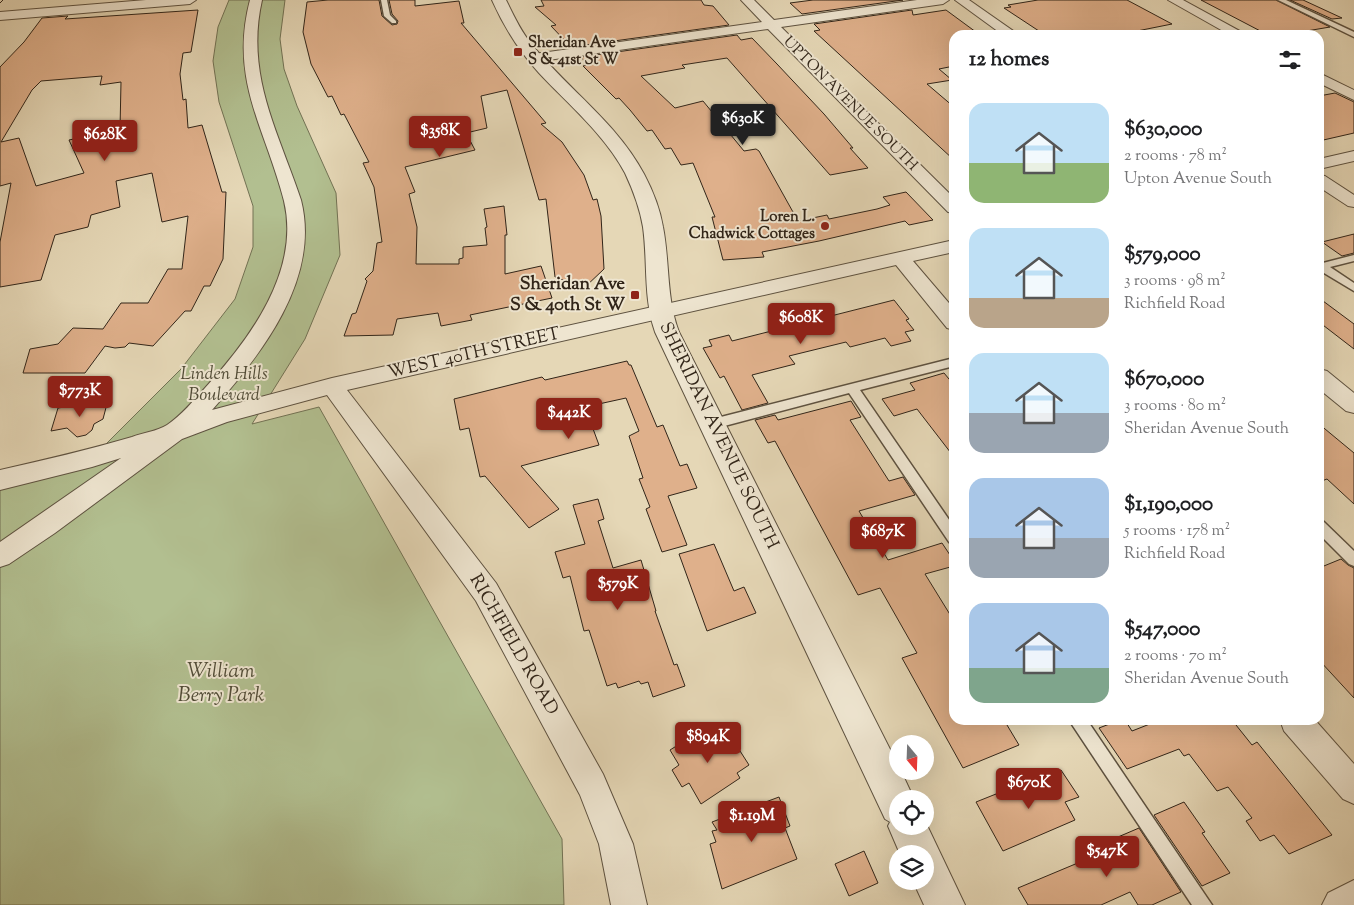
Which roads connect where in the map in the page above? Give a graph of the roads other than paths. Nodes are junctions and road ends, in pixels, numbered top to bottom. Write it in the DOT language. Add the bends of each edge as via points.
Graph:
graph roads {
  1 [pos="24,0"];
  2 [pos="190,0"];
  3 [pos="256,0"];
  4 [pos="384,0"];
  5 [pos="499,0"];
  6 [pos="747,0"];
  7 [pos="943,0"];
  8 [pos="961,0"];
  9 [pos="1174,0"];
  10 [pos="1281,0"];
  11 [pos="3,19"];
  12 [pos="394,22"];
  13 [pos="771,25"];
  14 [pos="1005,30"];
  15 [pos="1231,30"];
  16 [pos="1354,35"];
  17 [pos="534,58"];
  18 [pos="1324,80"];
  19 [pos="1354,96"];
  20 [pos="1354,156"];
  21 [pos="1324,163"];
  22 [pos="1324,183"];
  23 [pos="1354,202"];
  24 [pos="949,203"];
  25 [pos="949,247"];
  26 [pos="900,258"];
  27 [pos="1354,258"];
  28 [pos="1324,265"];
  29 [pos="1324,269"];
  30 [pos="1354,288"];
  31 [pos="659,313"];
  32 [pos="949,317"];
  33 [pos="949,363"];
  34 [pos="1324,381"];
  35 [pos="332,386"];
  36 [pos="852,388"];
  37 [pos="1354,405"];
  38 [pos="712,424"];
  39 [pos="176,432"];
  40 [pos="0,480"];
  41 [pos="949,531"];
  42 [pos="1324,531"];
  43 [pos="0,556"];
  44 [pos="1354,560"];
  45 [pos="1080,725"];
  46 [pos="1299,725"];
  47 [pos="1354,788"];
  48 [pos="890,790"];
  49 [pos="934,882"];
  50 [pos="1354,898"];
  51 [pos="629,905"];
  52 [pos="945,905"];
  53 [pos="1203,905"];
  54 [pos="1340,905"];
  1 -- 11 [label="street"];
  2 -- 11 [label="street"];
  3 -- 39 [label="street" via="248,35 250,66 293,204 292,262 279,300 256,337 213,395"];
  4 -- 12 [label="lane" via="387,16"];
  5 -- 17 [label="street, SHERIDAN AVENUE SOUTH"];
  6 -- 13 [label="street, UPTON AVENUE SOUTH"];
  7 -- 13 [label="street"];
  8 -- 14 [label="street"];
  9 -- 15 [label="street"];
  10 -- 16 [label="lane"];
  13 -- 17 [label="street"];
  13 -- 24 [label="street, UPTON AVENUE SOUTH"];
  17 -- 31 [label="street, SHERIDAN AVENUE SOUTH" via="611,137 633,172 654,234"];
  18 -- 19 [label="street"];
  20 -- 21 [label="street"];
  22 -- 23 [label="street"];
  25 -- 26 [label="street, WEST 40TH STREET"];
  26 -- 31 [label="street, WEST 40TH STREET"];
  26 -- 32 [label="street"];
  27 -- 28 [label="lane"];
  29 -- 30 [label="lane"];
  31 -- 35 [label="street, WEST 40TH STREET"];
  31 -- 38 [label="street, SHERIDAN AVENUE SOUTH"];
  33 -- 36 [label="lane"];
  34 -- 37 [label="street"];
  35 -- 39 [label="street, WEST 40TH STREET" via="222,414"];
  35 -- 51 [label="street, RICHFIELD ROAD" via="486,592 592,785 616,844"];
  36 -- 38 [label="lane"];
  36 -- 41 [label="lane"];
  38 -- 48 [label="street, SHERIDAN AVENUE SOUTH"];
  39 -- 40 [label="street, WEST 40TH STREET" via="92,458"];
  39 -- 43 [label="street" via="50,524"];
  42 -- 44 [label="lane"];
  45 -- 53 [label="lane"];
  46 -- 47 [label="street"];
  49 -- 52 [label="street"];
  50 -- 54 [label="street"];
}
